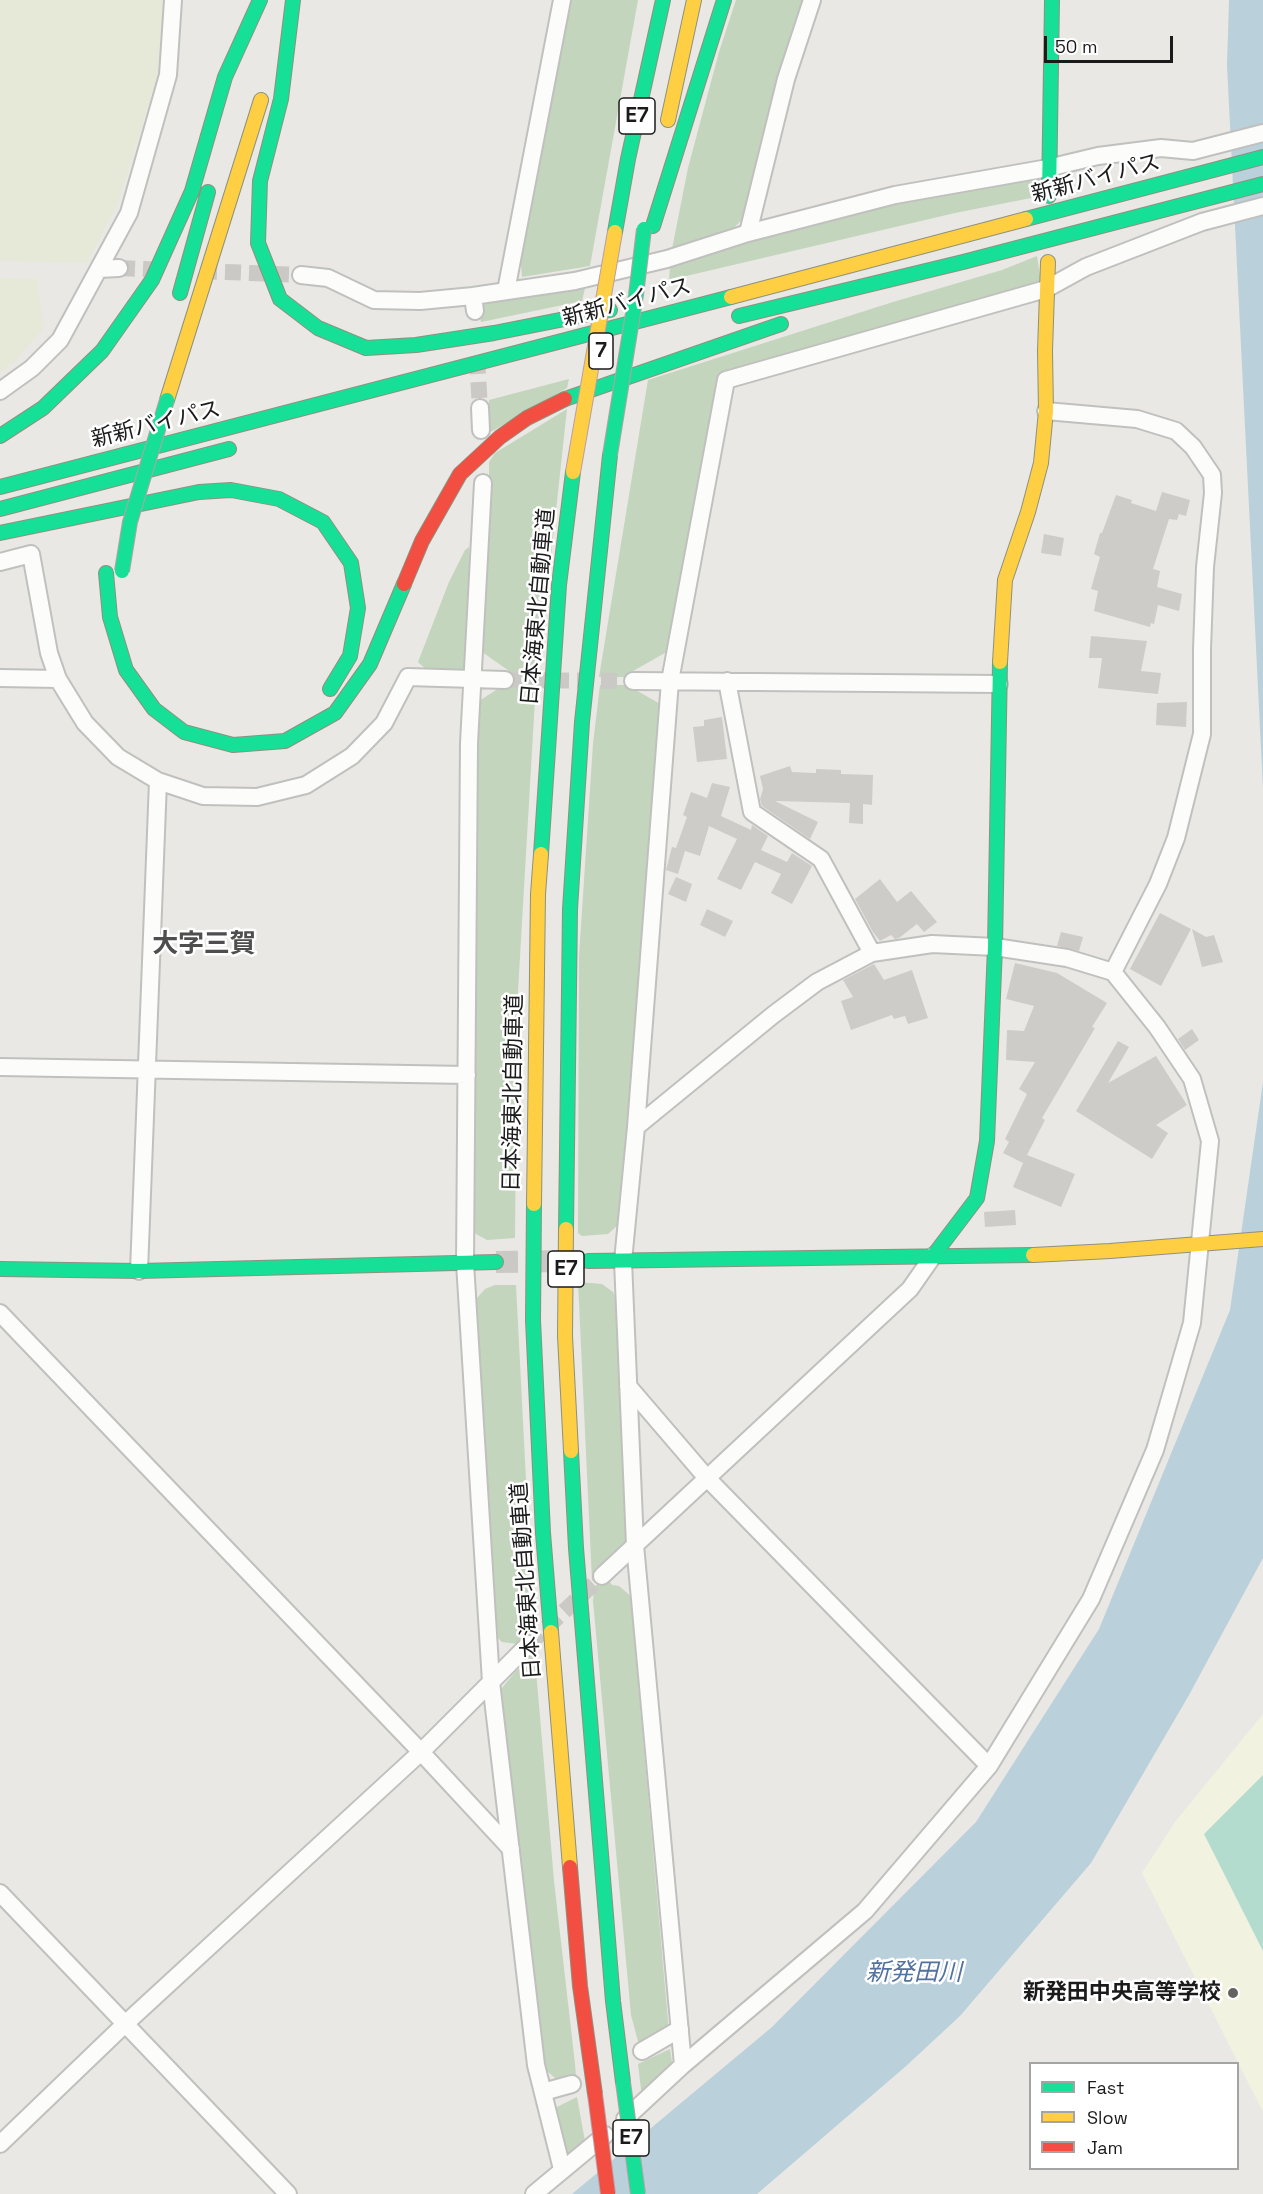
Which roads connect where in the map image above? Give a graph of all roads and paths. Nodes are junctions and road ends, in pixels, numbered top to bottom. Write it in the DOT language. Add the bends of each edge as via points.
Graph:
graph roads {
  1 [pos="173,0"];
  2 [pos="260,0"];
  3 [pos="293,0"];
  4 [pos="562,0"];
  5 [pos="651,0"];
  6 [pos="663,0"];
  7 [pos="694,0"];
  8 [pos="724,0"];
  9 [pos="812,0"];
  10 [pos="1052,0"];
  11 [pos="271,69"];
  12 [pos="238,81"];
  13 [pos="264,92"];
  14 [pos="1263,133"];
  15 [pos="664,137"];
  16 [pos="1263,157"];
  17 [pos="628,159"];
  18 [pos="659,160"];
  19 [pos="1048,168"];
  20 [pos="210,184"];
  21 [pos="1263,184"];
  22 [pos="1049,196"];
  23 [pos="1263,206"];
  24 [pos="649,227"];
  25 [pos="748,233"];
  26 [pos="880,243"];
  27 [pos="938,243"];
  28 [pos="963,262"];
  29 [pos="1048,262"];
  30 [pos="119,268"];
  31 [pos="99,269"];
  32 [pos="301,275"];
  33 [pos="1046,289"];
  34 [pos="506,291"];
  35 [pos="641,299"];
  36 [pos="175,311"];
  37 [pos="818,311"];
  38 [pos="796,319"];
  39 [pos="721,321"];
  40 [pos="640,340"];
  41 [pos="584,356"];
  42 [pos="0,391"];
  43 [pos="480,408"];
  44 [pos="1046,411"];
  45 [pos="481,430"];
  46 [pos="140,435"];
  47 [pos="0,436"];
  48 [pos="240,446"];
  49 [pos="483,483"];
  50 [pos="0,487"];
  51 [pos="0,509"];
  52 [pos="114,521"];
  53 [pos="0,533"];
  54 [pos="0,562"];
  55 [pos="107,568"];
  56 [pos="122,577"];
  57 [pos="0,678"];
  58 [pos="472,679"];
  59 [pos="58,680"];
  60 [pos="505,680"];
  61 [pos="633,681"];
  62 [pos="670,681"];
  63 [pos="727,681"];
  64 [pos="999,684"];
  65 [pos="324,698"];
  66 [pos="158,781"];
  67 [pos="995,947"];
  68 [pos="872,953"];
  69 [pos="1113,972"];
  70 [pos="0,1067"];
  71 [pos="147,1070"];
  72 [pos="467,1075"];
  73 [pos="636,1127"];
  74 [pos="1263,1239"];
  75 [pos="1208,1243"];
  76 [pos="933,1256"];
  77 [pos="588,1261"];
  78 [pos="623,1261"];
  79 [pos="496,1262"];
  80 [pos="465,1263"];
  81 [pos="1,1271"];
  82 [pos="139,1271"];
  83 [pos="0,1313"];
  84 [pos="628,1386"];
  85 [pos="706,1478"];
  86 [pos="635,1545"];
  87 [pos="602,1575"];
  88 [pos="529,1644"];
  89 [pos="491,1682"];
  90 [pos="421,1752"];
  91 [pos="988,1766"];
  92 [pos="510,1849"];
  93 [pos="0,1893"];
  94 [pos="124,2024"];
  95 [pos="680,2029"];
  96 [pos="642,2051"];
  97 [pos="683,2066"];
  98 [pos="573,2084"];
  99 [pos="543,2092"];
  100 [pos="0,2144"];
  101 [pos="562,2169"];
  102 [pos="288,2194"];
  103 [pos="534,2194"];
  104 [pos="608,2194"];
  105 [pos="638,2194"];
  1 -- 31 [label="street" via="168,75 129,213"];
  2 -- 12 [label="main road"];
  2 -- 47 [label="main road" via="225,78 192,191 153,280 102,351 43,408"];
  3 -- 11 [label="main road"];
  3 -- 35 [label="main road" via="281,99 260,181 258,243 280,299 318,328 366,348 494,333"];
  4 -- 34 [label="street"];
  5 -- 17 [label="main road"];
  6 -- 17 [label="main road, 日本海東北自動車道 / E7"];
  7 -- 15 [label="main road, E7"];
  8 -- 24 [label="main road"];
  9 -- 25 [label="street" via="786,79"];
  10 -- 19 [label="main road"];
  13 -- 56 [label="main road, bridge" via="129,522"];
  14 -- 19 [label="street" via="1193,151 1161,148 1098,156"];
  16 -- 27 [label="main road, 新新バイパス / 7"];
  17 -- 104 [label="main road, 日本海東北自動車道 / E7, bridge" via="573,472 560,585 538,894 533,1320 548,1592 580,1986"];
  18 -- 24 [label="main road, E7"];
  19 -- 22 [label="main road"];
  19 -- 25 [label="street" via="895,195"];
  20 -- 36 [label="main road"];
  21 -- 28 [label="main road, 新新バイパス"];
  23 -- 33 [label="street" via="1202,222 1086,267"];
  24 -- 35 [label="main road, E7, bridge"];
  25 -- 34 [label="street" via="644,265"];
  26 -- 27 [label="main road"];
  27 -- 50 [label="main road, 新新バイパス / 7"];
  28 -- 37 [label="main road"];
  28 -- 39 [label="main road, 新新バイパス"];
  29 -- 33 [label="main road"];
  30 -- 31 [label="street"];
  31 -- 42 [label="street" via="60,340 32,368"];
  32 -- 34 [label="street" via="328,278 374,300 474,303"];
  33 -- 44 [label="main road"];
  33 -- 62 [label="street" via="726,381"];
  35 -- 105 [label="main road, E7, bridge" via="610,455 582,722 570,909 566,1140 566,1336 577,1560 613,2001"];
  38 -- 55 [label="main road" via="557,402 500,437 460,474 422,541 370,664 335,713 285,741 233,745 184,732 154,709 126,670 110,617"];
  40 -- 41 [label="main road, 新新バイパス / 7"];
  43 -- 45 [label="street"];
  44 -- 64 [label="main road" via="1041,464 1005,580"];
  44 -- 69 [label="street" via="1137,419 1176,431 1193,447 1212,475 1214,493 1205,567 1202,734 1176,838 1158,884"];
  46 -- 52 [label="main road"];
  48 -- 51 [label="main road, 新新バイパス"];
  49 -- 58 [label="street"];
  53 -- 65 [label="main road" via="199,492 231,490 279,499 323,522 351,563 358,609 350,656"];
  54 -- 59 [label="street" via="31,554"];
  57 -- 59 [label="street"];
  58 -- 60 [label="street"];
  58 -- 66 [label="street" via="408,677 384,723 352,756 306,785 256,796 203,796"];
  58 -- 72 [label="street"];
  59 -- 66 [label="street" via="85,723 118,757"];
  61 -- 62 [label="street"];
  62 -- 63 [label="street"];
  62 -- 73 [label="street"];
  63 -- 64 [label="street"];
  63 -- 68 [label="street" via="752,812 821,859"];
  64 -- 67 [label="main road"];
  66 -- 71 [label="street"];
  67 -- 68 [label="street" via="932,944"];
  67 -- 69 [label="street" via="1067,958"];
  67 -- 76 [label="main road" via="987,1141 977,1198"];
  68 -- 73 [label="street" via="816,982"];
  69 -- 75 [label="street" via="1192,1079 1210,1142"];
  70 -- 71 [label="street"];
  71 -- 72 [label="street"];
  71 -- 82 [label="street"];
  72 -- 80 [label="street"];
  73 -- 78 [label="street"];
  74 -- 75 [label="main road"];
  75 -- 76 [label="main road" via="1100,1252"];
  75 -- 91 [label="street" via="1192,1323 1155,1450 1091,1599"];
  76 -- 78 [label="main road"];
  76 -- 85 [label="street" via="910,1289"];
  77 -- 78 [label="main road"];
  78 -- 84 [label="street"];
  79 -- 80 [label="main road"];
  80 -- 82 [label="main road"];
  80 -- 89 [label="street"];
  81 -- 82 [label="main road"];
  83 -- 90 [label="street"];
  84 -- 85 [label="street"];
  84 -- 86 [label="street"];
  85 -- 86 [label="street"];
  85 -- 91 [label="street"];
  86 -- 87 [label="street"];
  86 -- 95 [label="street"];
  88 -- 89 [label="street"];
  89 -- 90 [label="street"];
  89 -- 92 [label="street"];
  90 -- 92 [label="street"];
  90 -- 94 [label="street"];
  91 -- 97 [label="street" via="865,1911"];
  92 -- 99 [label="street" via="536,2065"];
  93 -- 94 [label="street"];
  94 -- 100 [label="street"];
  94 -- 102 [label="street"];
  95 -- 96 [label="street"];
  95 -- 97 [label="street"];
  97 -- 101 [label="street" via="643,2104"];
  98 -- 99 [label="street"];
  99 -- 101 [label="street"];
  101 -- 103 [label="street"];
}
